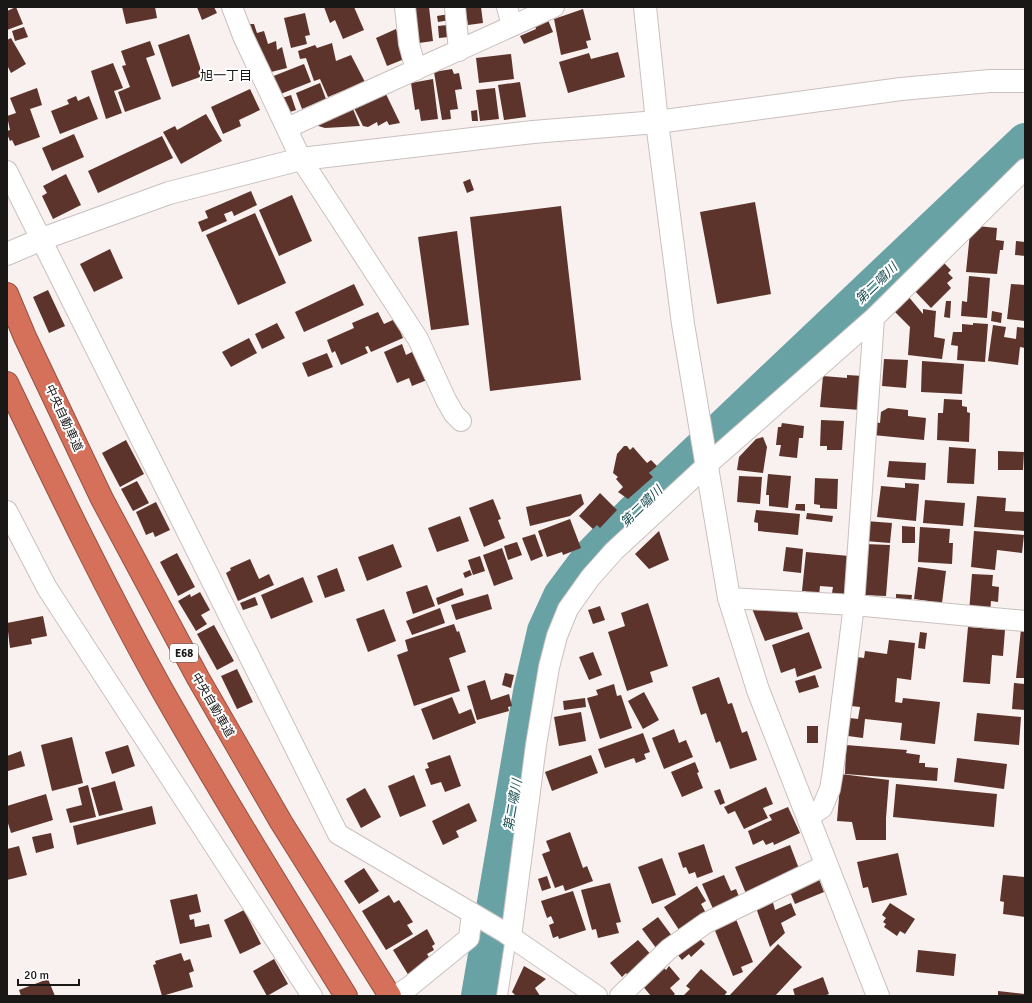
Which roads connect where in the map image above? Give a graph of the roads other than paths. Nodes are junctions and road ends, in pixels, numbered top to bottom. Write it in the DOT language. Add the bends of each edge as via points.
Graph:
graph roads {
  1 [pos="232,7"];
  2 [pos="405,7"];
  3 [pos="454,7"];
  4 [pos="506,7"];
  5 [pos="554,7"];
  6 [pos="645,7"];
  7 [pos="512,26"];
  8 [pos="459,51"];
  9 [pos="416,70"];
  10 [pos="1025,81"];
  11 [pos="657,122"];
  12 [pos="287,128"];
  13 [pos="301,159"];
  14 [pos="1025,169"];
  15 [pos="7,170"];
  16 [pos="42,239"];
  17 [pos="7,254"];
  18 [pos="7,294"];
  19 [pos="874,318"];
  20 [pos="7,382"];
  21 [pos="461,421"];
  22 [pos="706,459"];
  23 [pos="7,511"];
  24 [pos="729,598"];
  25 [pos="854,605"];
  26 [pos="1025,621"];
  27 [pos="808,818"];
  28 [pos="826,865"];
  29 [pos="478,916"];
  30 [pos="507,934"];
  31 [pos="312,996"];
  32 [pos="346,996"];
  33 [pos="390,996"];
  34 [pos="395,996"];
  35 [pos="502,996"];
  36 [pos="597,996"];
  37 [pos="620,996"];
  38 [pos="878,996"];
  1 -- 12 [label="street"];
  2 -- 9 [label="street" via="409,44"];
  3 -- 8 [label="street"];
  4 -- 7 [label="street"];
  5 -- 7 [label="street"];
  6 -- 11 [label="street"];
  7 -- 8 [label="street"];
  8 -- 9 [label="street"];
  9 -- 12 [label="street"];
  10 -- 11 [label="street" via="990,81 902,89"];
  11 -- 13 [label="street" via="533,132"];
  11 -- 22 [label="street" via="683,324"];
  12 -- 13 [label="street"];
  13 -- 16 [label="street" via="169,193"];
  13 -- 21 [label="street" via="418,339 450,407"];
  14 -- 19 [label="street"];
  15 -- 16 [label="street"];
  16 -- 17 [label="street"];
  16 -- 29 [label="street" via="338,834"];
  18 -- 33 [label="highway, 中央自動車道 / E68" via="102,499 198,678 281,822"];
  19 -- 22 [label="street"];
  19 -- 25 [label="street"];
  20 -- 32 [label="highway" via="68,512 160,687 254,848"];
  22 -- 24 [label="street"];
  22 -- 30 [label="street" via="614,551 590,578 568,609 549,667"];
  23 -- 31 [label="street" via="47,588"];
  24 -- 25 [label="street"];
  24 -- 27 [label="street" via="758,690"];
  25 -- 26 [label="street"];
  25 -- 27 [label="street" via="830,789 822,808"];
  27 -- 28 [label="street"];
  28 -- 37 [label="street" via="706,923 668,949"];
  28 -- 38 [label="street"];
  29 -- 30 [label="street"];
  29 -- 34 [label="street" via="469,938"];
  30 -- 35 [label="lane"];
  30 -- 36 [label="street"];
}
